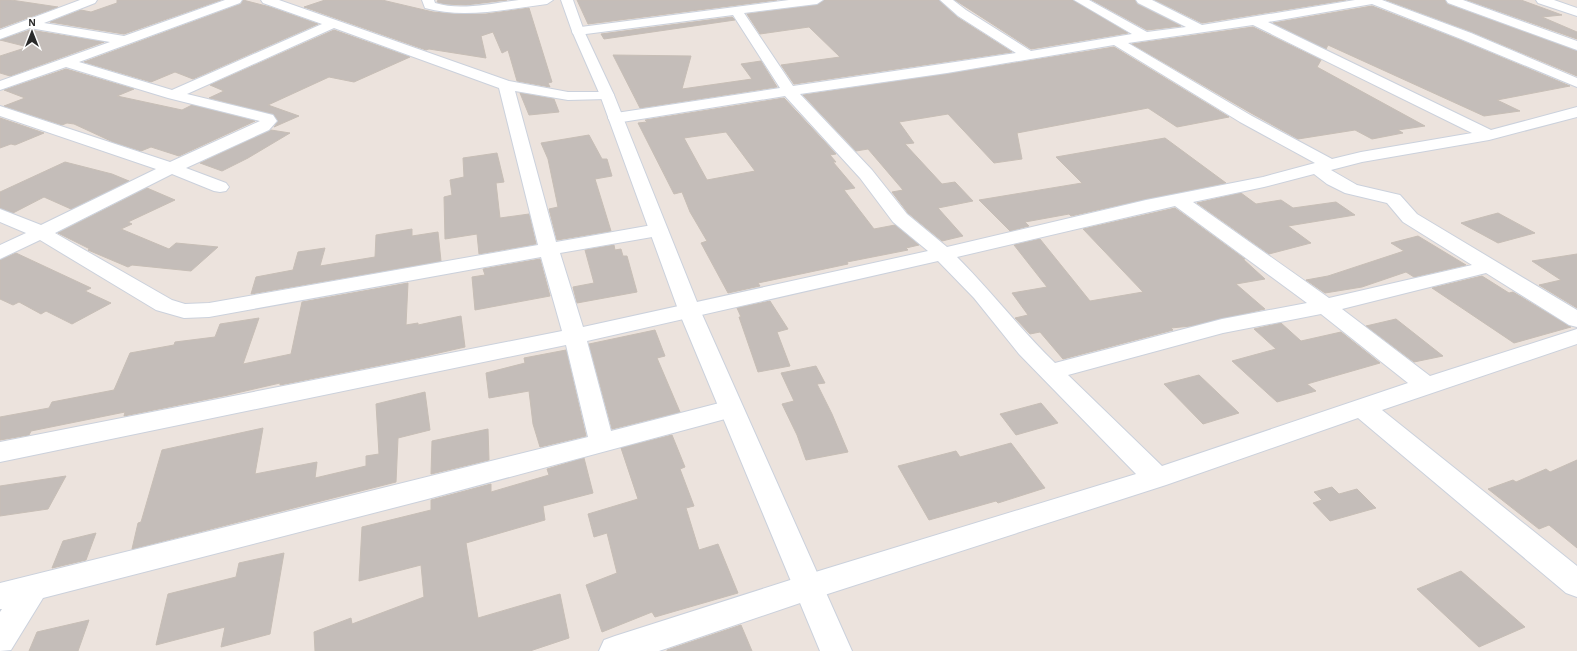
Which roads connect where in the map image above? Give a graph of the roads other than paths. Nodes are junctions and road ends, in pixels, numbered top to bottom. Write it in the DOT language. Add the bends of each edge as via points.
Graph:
graph roads {
  1 [pos="91,0"];
  2 [pos="236,0"];
  3 [pos="267,0"];
  4 [pos="428,0"];
  5 [pos="547,0"];
  6 [pos="567,0"];
  7 [pos="817,0"];
  8 [pos="946,0"];
  9 [pos="1080,0"];
  10 [pos="1142,0"];
  11 [pos="1375,0"];
  12 [pos="1452,0"];
  13 [pos="1542,0"];
  14 [pos="1571,0"];
  15 [pos="1577,2"];
  16 [pos="736,10"];
  17 [pos="1577,12"];
  18 [pos="1255,20"];
  19 [pos="335,23"];
  20 [pos="30,24"];
  21 [pos="1199,28"];
  22 [pos="578,31"];
  23 [pos="0,35"];
  24 [pos="1145,36"];
  25 [pos="126,40"];
  26 [pos="1116,41"];
  27 [pos="1577,46"];
  28 [pos="1028,55"];
  29 [pos="65,62"];
  30 [pos="1577,83"];
  31 [pos="506,85"];
  32 [pos="0,86"];
  33 [pos="789,91"];
  34 [pos="172,95"];
  35 [pos="607,95"];
  36 [pos="0,111"];
  37 [pos="1577,112"];
  38 [pos="616,118"];
  39 [pos="1489,135"];
  40 [pos="1324,166"];
  41 [pos="171,168"];
  42 [pos="220,187"];
  43 [pos="1179,200"];
  44 [pos="0,215"];
  45 [pos="658,230"];
  46 [pos="40,232"];
  47 [pos="549,251"];
  48 [pos="0,253"];
  49 [pos="943,254"];
  50 [pos="1488,266"];
  51 [pos="1325,306"];
  52 [pos="690,312"];
  53 [pos="1577,320"];
  54 [pos="575,336"];
  55 [pos="1577,336"];
  56 [pos="1050,372"];
  57 [pos="1426,385"];
  58 [pos="1362,407"];
  59 [pos="731,409"];
  60 [pos="602,443"];
  61 [pos="0,452"];
  62 [pos="1157,478"];
  63 [pos="1577,584"];
  64 [pos="809,587"];
  65 [pos="32,589"];
  66 [pos="0,596"];
  67 [pos="0,640"];
  68 [pos="615,651"];
  69 [pos="836,651"];
  1 -- 20 [label="street"];
  2 -- 25 [label="street"];
  3 -- 19 [label="street"];
  4 -- 5 [label="street" via="429,4 436,8 476,8"];
  6 -- 22 [label="street"];
  7 -- 16 [label="street"];
  8 -- 28 [label="street"];
  9 -- 24 [label="street"];
  10 -- 21 [label="street"];
  11 -- 18 [label="street"];
  11 -- 30 [label="street"];
  12 -- 27 [label="street"];
  13 -- 17 [label="street"];
  14 -- 15 [label="street"];
  16 -- 22 [label="street"];
  16 -- 33 [label="street"];
  18 -- 21 [label="street"];
  18 -- 39 [label="street"];
  19 -- 31 [label="street"];
  19 -- 34 [label="street"];
  20 -- 23 [label="street"];
  20 -- 25 [label="street"];
  21 -- 24 [label="street"];
  22 -- 35 [label="street"];
  24 -- 26 [label="street"];
  25 -- 29 [label="street"];
  26 -- 28 [label="street"];
  26 -- 40 [label="street"];
  28 -- 33 [label="street"];
  29 -- 32 [label="street"];
  29 -- 34 [label="street"];
  31 -- 35 [label="street" via="568,96"];
  31 -- 47 [label="street"];
  33 -- 38 [label="street"];
  33 -- 49 [label="street" via="866,174 900,218"];
  34 -- 41 [label="street" via="267,118 269,121 263,127"];
  35 -- 38 [label="street"];
  36 -- 41 [label="street"];
  37 -- 39 [label="street"];
  38 -- 45 [label="street"];
  39 -- 40 [label="street" via="1361,157"];
  40 -- 43 [label="street"];
  40 -- 50 [label="street" via="1351,189 1394,199 1410,218"];
  41 -- 42 [label="street"];
  41 -- 46 [label="street"];
  43 -- 49 [label="street"];
  43 -- 51 [label="street"];
  44 -- 46 [label="street"];
  45 -- 47 [label="street"];
  45 -- 52 [label="street"];
  46 -- 47 [label="street" via="164,305 184,311 209,310"];
  46 -- 48 [label="street"];
  47 -- 54 [label="street"];
  49 -- 52 [label="street"];
  49 -- 56 [label="street"];
  50 -- 51 [label="street"];
  50 -- 53 [label="street"];
  51 -- 56 [label="street" via="1222,326"];
  51 -- 57 [label="street"];
  52 -- 54 [label="street"];
  52 -- 59 [label="street"];
  54 -- 60 [label="street"];
  54 -- 61 [label="street"];
  55 -- 57 [label="street"];
  56 -- 62 [label="street"];
  57 -- 58 [label="street"];
  58 -- 62 [label="street"];
  58 -- 63 [label="street"];
  59 -- 60 [label="street"];
  59 -- 64 [label="street"];
  60 -- 65 [label="street"];
  62 -- 64 [label="street"];
  64 -- 68 [label="street"];
  64 -- 69 [label="street"];
  65 -- 66 [label="street"];
  65 -- 67 [label="street"];
}
